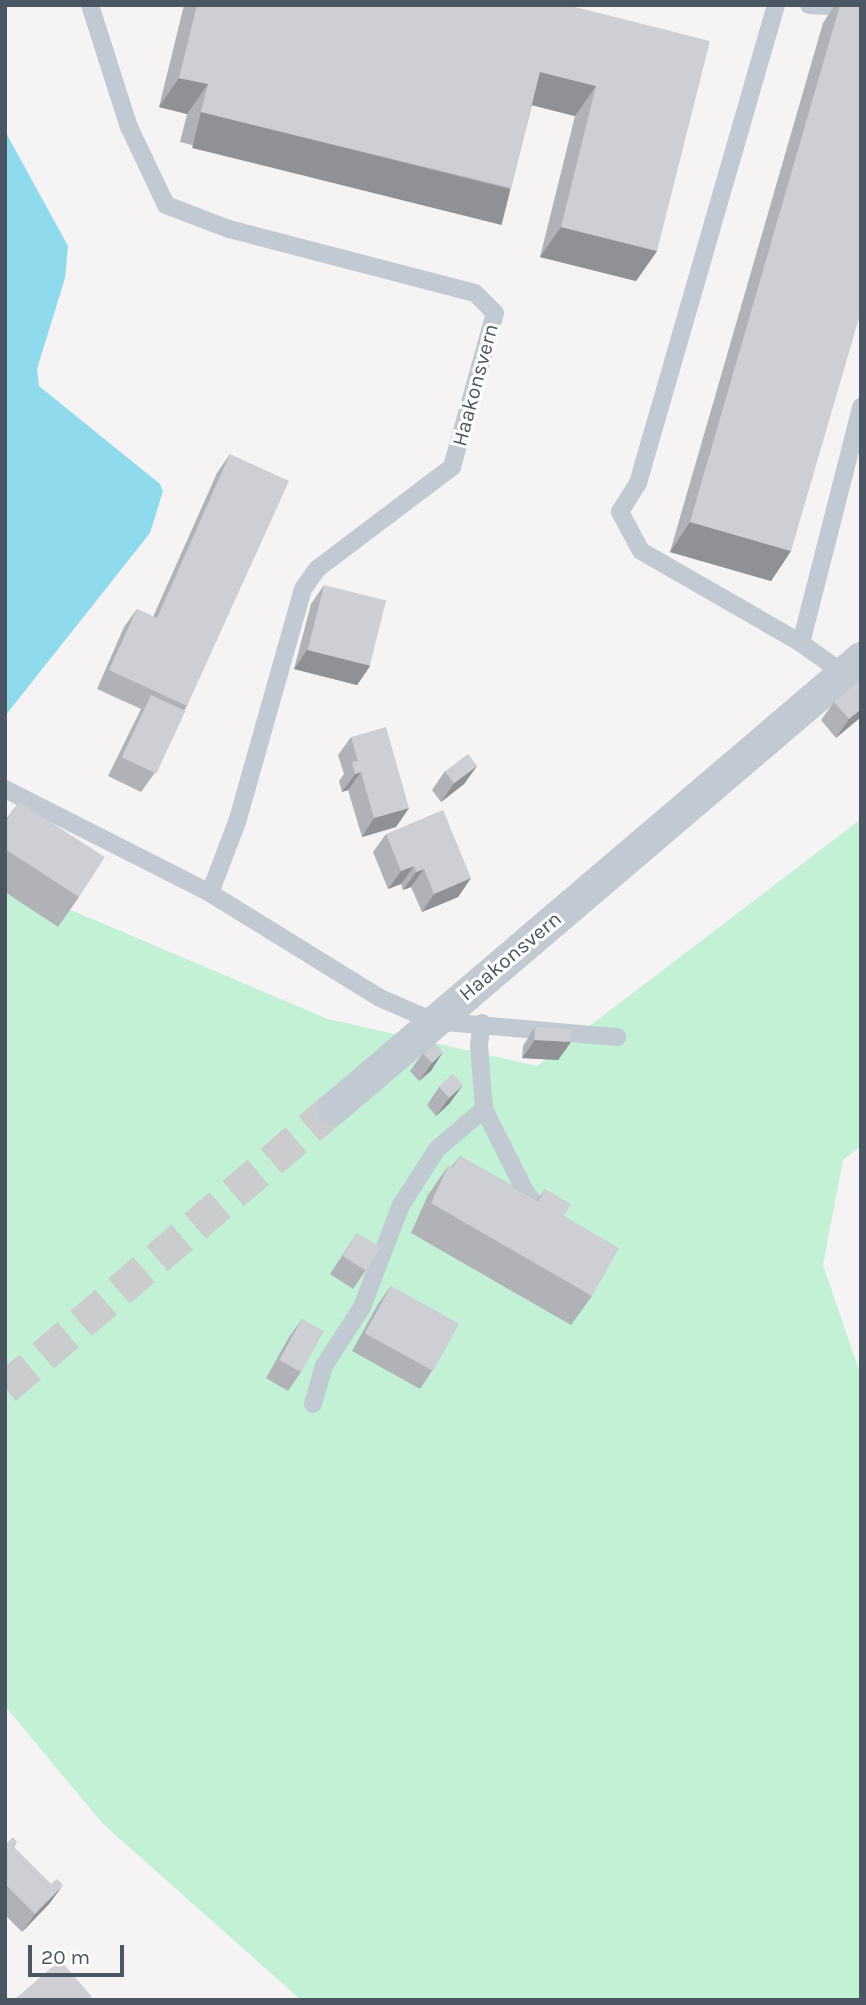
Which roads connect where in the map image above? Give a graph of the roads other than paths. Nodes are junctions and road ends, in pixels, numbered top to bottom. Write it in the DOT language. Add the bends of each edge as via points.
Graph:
graph roads {
  1 [pos="90,5"];
  2 [pos="776,5"];
  3 [pos="809,5"];
  4 [pos="861,8"];
  5 [pos="861,407"];
  6 [pos="801,643"];
  7 [pos="852,666"];
  8 [pos="5,789"];
  9 [pos="210,893"];
  10 [pos="433,1021"];
  11 [pos="482,1023"];
  12 [pos="617,1037"];
  13 [pos="333,1108"];
  14 [pos="484,1109"];
  15 [pos="557,1232"];
  16 [pos="313,1404"];
  1 -- 9 [label="lane, Haakonsvern" via="130,127 166,205 229,229 475,293 495,313 452,467 317,569 303,589 236,822"];
  2 -- 6 [label="lane, Haakonsvern" via="638,483 620,512 641,551"];
  3 -- 4 [label="lane"];
  5 -- 6 [label="lane"];
  6 -- 7 [label="lane, Haakonsvern"];
  7 -- 10 [label="street, Haakonsvern"];
  8 -- 9 [label="lane, Haakonsvern"];
  9 -- 10 [label="lane, Haakonsvern" via="380,998"];
  10 -- 11 [label="lane, Haakonsvern"];
  10 -- 13 [label="street, Haakonsvern"];
  11 -- 12 [label="lane, Haakonsvern"];
  11 -- 14 [label="lane, Haakonsvern"];
  14 -- 15 [label="lane, Haakonsvern" via="526,1193"];
  14 -- 16 [label="lane" via="438,1149 401,1205 362,1307 324,1366"];
}
